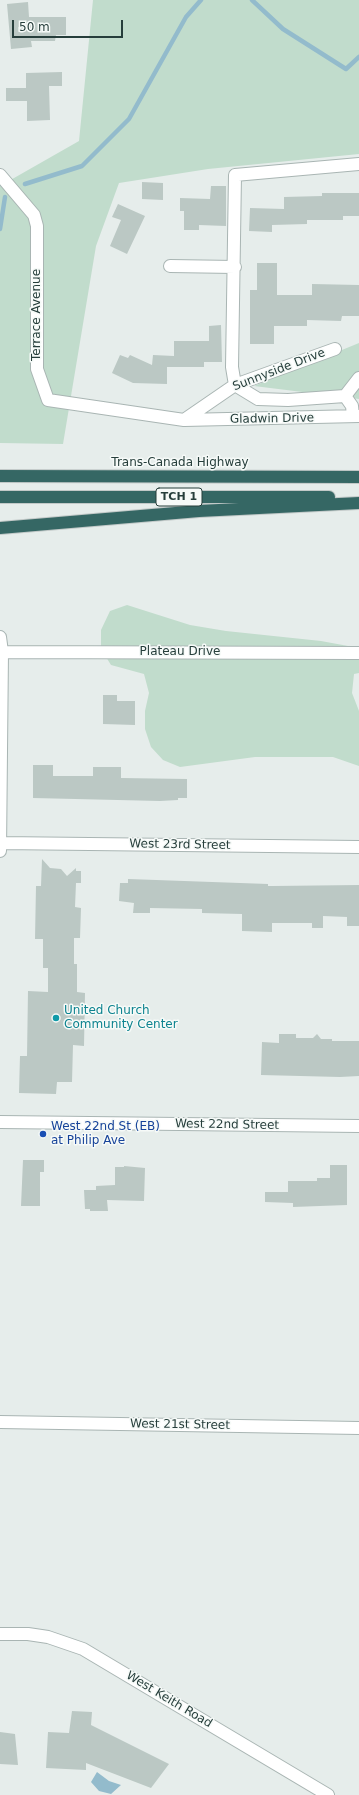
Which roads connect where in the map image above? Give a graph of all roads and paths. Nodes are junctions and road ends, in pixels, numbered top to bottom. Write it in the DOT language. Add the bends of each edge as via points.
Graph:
graph roads {
  1 [pos="359,164"];
  2 [pos="0,175"];
  3 [pos="170,266"];
  4 [pos="235,267"];
  5 [pos="335,349"];
  6 [pos="359,378"];
  7 [pos="235,385"];
  8 [pos="345,396"];
  9 [pos="356,416"];
  10 [pos="184,420"];
  11 [pos="0,470"];
  12 [pos="0,476"];
  13 [pos="94,476"];
  14 [pos="359,477"];
  15 [pos="0,497"];
  16 [pos="359,497"];
  17 [pos="359,503"];
  18 [pos="0,528"];
  19 [pos="0,637"];
  20 [pos="2,652"];
  21 [pos="359,653"];
  22 [pos="0,842"];
  23 [pos="359,847"];
  24 [pos="0,851"];
  25 [pos="0,1122"];
  26 [pos="359,1126"];
  27 [pos="0,1422"];
  28 [pos="359,1428"];
  29 [pos="0,1634"];
  30 [pos="328,1795"];
  1 -- 4 [label="street" via="235,175"];
  2 -- 10 [label="street, Terrace Avenue" via="34,215 37,226 37,369 48,400"];
  3 -- 4 [label="street"];
  4 -- 7 [label="street" via="232,367"];
  5 -- 7 [label="street, Sunnyside Drive"];
  6 -- 8 [label="street"];
  7 -- 8 [label="street" via="258,399 288,400"];
  7 -- 10 [label="street, Sunnyside Drive"];
  8 -- 9 [label="street"];
  9 -- 10 [label="street, Gladwin Drive"];
  11 -- 13 [label="highway"];
  12 -- 13 [label="highway, Trans-Canada Highway / TCH 1"];
  13 -- 14 [label="highway, Trans-Canada Highway / TCH 1"];
  15 -- 16 [label="highway, TCH 1"];
  17 -- 18 [label="highway" via="184,512"];
  19 -- 20 [label="street"];
  20 -- 21 [label="street, Plateau Drive"];
  20 -- 22 [label="street"];
  22 -- 23 [label="street, West 23rd Street"];
  22 -- 24 [label="street"];
  25 -- 26 [label="street, West 22nd Street"];
  27 -- 28 [label="street, West 21st Street"];
  29 -- 30 [label="street, West Keith Road" via="48,1637 83,1649"];
}
